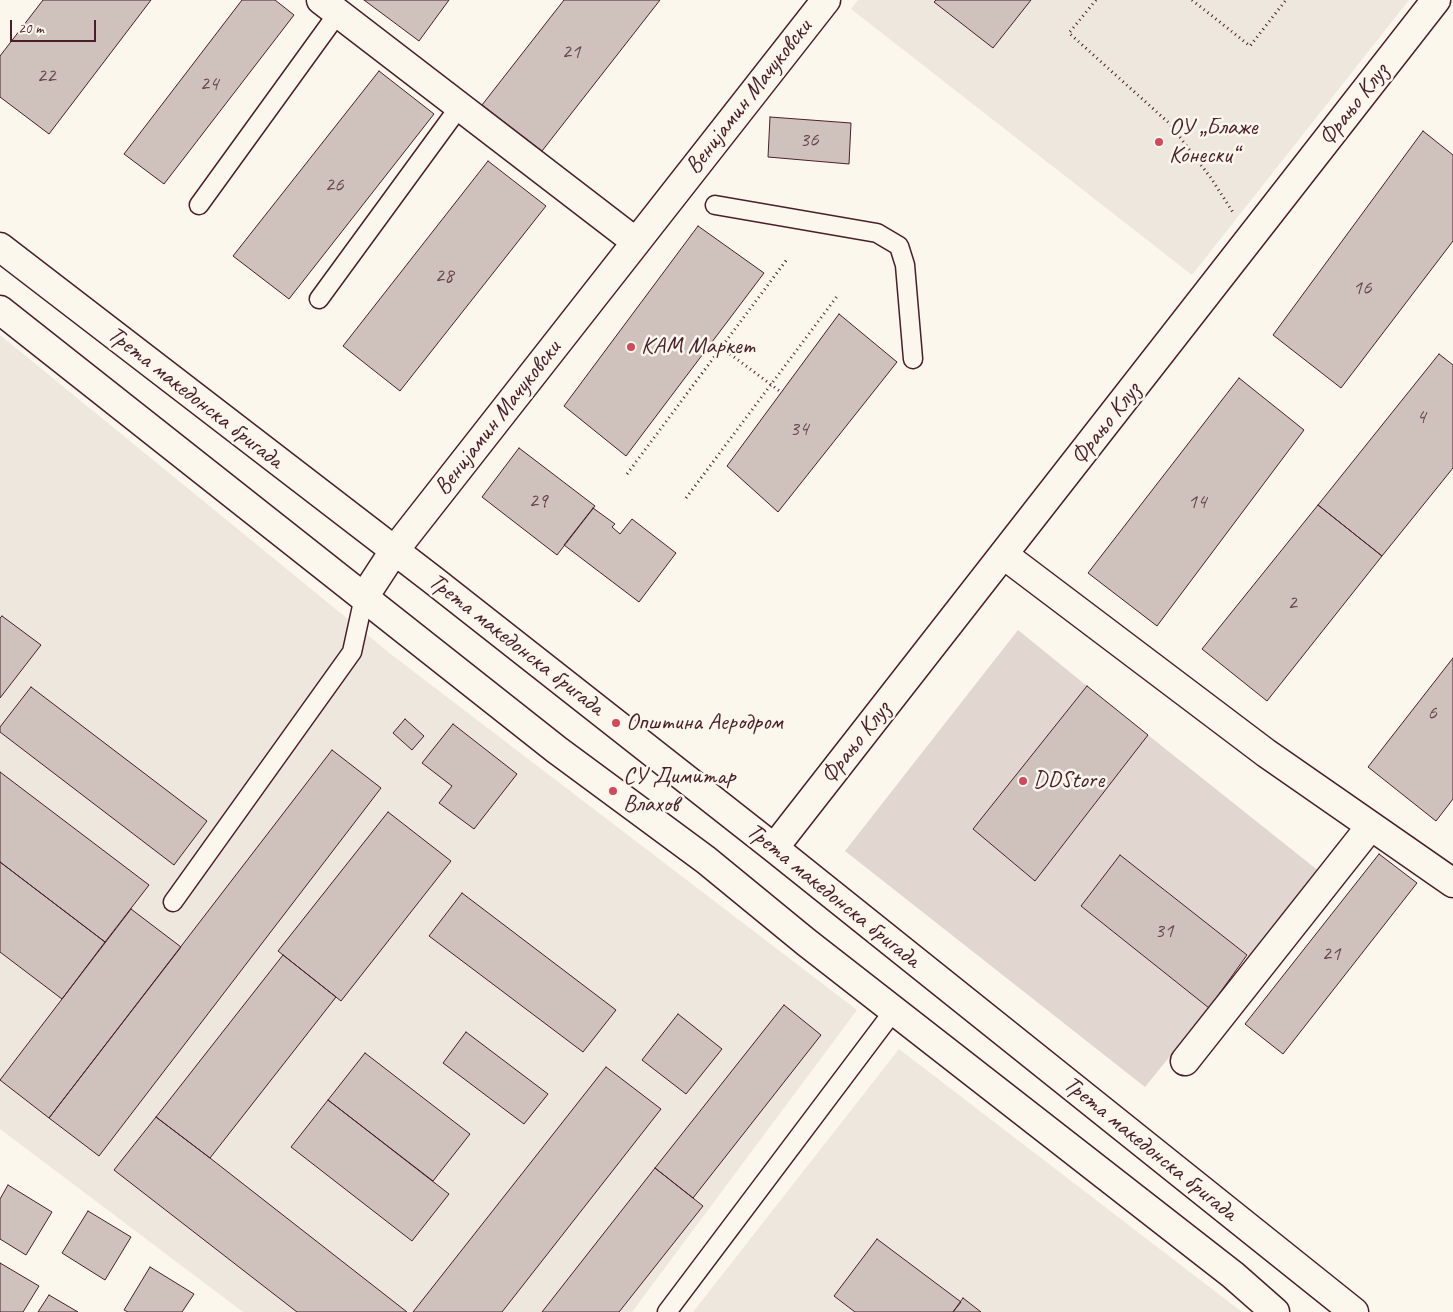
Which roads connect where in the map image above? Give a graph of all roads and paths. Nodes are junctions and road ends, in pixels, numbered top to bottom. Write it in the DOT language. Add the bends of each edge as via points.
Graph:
graph roads {
  1 [pos="826,0"];
  2 [pos="1096,0"];
  3 [pos="1192,0"];
  4 [pos="1286,0"];
  5 [pos="1436,0"];
  6 [pos="329,6"];
  7 [pos="460,106"];
  8 [pos="199,205"];
  9 [pos="715,205"];
  10 [pos="1250,238"];
  11 [pos="636,242"];
  12 [pos="0,247"];
  13 [pos="788,258"];
  14 [pos="838,295"];
  15 [pos="319,299"];
  16 [pos="0,310"];
  17 [pos="722,348"];
  18 [pos="914,359"];
  19 [pos="771,384"];
  20 [pos="781,392"];
  21 [pos="627,474"];
  22 [pos="686,498"];
  23 [pos="394,550"];
  24 [pos="1004,555"];
  25 [pos="364,597"];
  26 [pos="1370,827"];
  27 [pos="774,848"];
  28 [pos="1453,883"];
  29 [pos="173,902"];
  30 [pos="895,1009"];
  31 [pos="1185,1061"];
  32 [pos="1233,1275"];
  33 [pos="667,1312"];
  34 [pos="1257,1312"];
  35 [pos="1275,1312"];
  36 [pos="1354,1312"];
  1 -- 11 [label="street, Венијамин Мачуковски"];
  2 -- 10 [label="path" via="1069,33 1169,123 1211,178"];
  3 -- 4 [label="path" via="1250,46"];
  5 -- 10 [label="street, Фрањо Клуз"];
  6 -- 7 [label="street"];
  6 -- 8 [label="lane"];
  7 -- 11 [label="street"];
  7 -- 15 [label="lane"];
  9 -- 18 [label="lane" via="877,233 898,246 905,265"];
  10 -- 24 [label="street, Фрањо Клуз"];
  11 -- 23 [label="street, Венијамин Мачуковски"];
  12 -- 23 [label="street, Трета македонска бригада"];
  13 -- 17 [label="path"];
  14 -- 19 [label="path"];
  16 -- 25 [label="street, Трета македонска бригада"];
  17 -- 19 [label="path"];
  17 -- 21 [label="path"];
  19 -- 20 [label="path"];
  19 -- 22 [label="path"];
  23 -- 25 [label="street, Венијамин Мачуковски"];
  23 -- 27 [label="street, Трета македонска бригада"];
  24 -- 26 [label="street" via="1266,753"];
  24 -- 27 [label="street, Фрањо Клуз"];
  25 -- 29 [label="lane" via="352,652"];
  25 -- 30 [label="street, Трета македонска бригада" via="557,750 706,860"];
  26 -- 28 [label="street"];
  26 -- 31 [label="street"];
  27 -- 36 [label="street, Трета македонска бригада"];
  30 -- 32 [label="street, Трета македонска бригада"];
  30 -- 33 [label="lane"];
  32 -- 34 [label="street"];
  32 -- 35 [label="street, Трета македонска бригада"];
}
